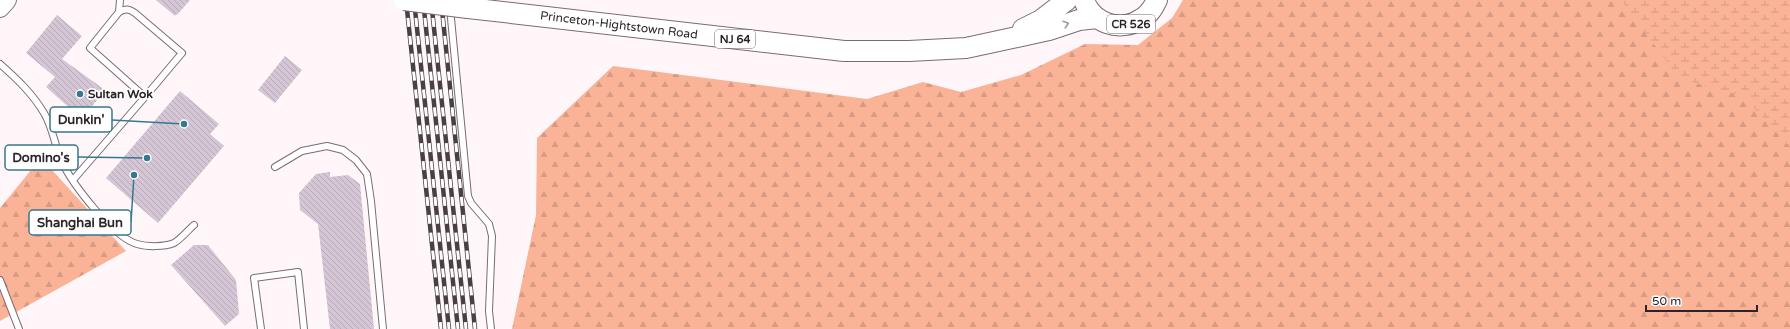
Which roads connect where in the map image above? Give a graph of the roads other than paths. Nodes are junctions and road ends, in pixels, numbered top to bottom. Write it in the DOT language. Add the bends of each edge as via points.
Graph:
graph roads {
  1 [pos="7,0"];
  2 [pos="120,0"];
  3 [pos="404,0"];
  4 [pos="449,0"];
  5 [pos="1067,0"];
  6 [pos="1084,0"];
  7 [pos="1157,0"];
  8 [pos="0,8"];
  9 [pos="120,12"];
  10 [pos="1097,18"];
  11 [pos="1001,40"];
  12 [pos="0,64"];
  13 [pos="146,97"];
  14 [pos="275,167"];
  15 [pos="73,180"];
  16 [pos="194,225"];
  17 [pos="0,280"];
  18 [pos="19,329"];
  19 [pos="261,329"];
  20 [pos="304,329"];
  21 [pos="383,329"];
  22 [pos="491,329"];
  1 -- 8 [label="street"];
  2 -- 9 [label="lane"];
  3 -- 11 [label="main road, Princeton-Hightstown Road / NJ 64, bridge" via="844,51 909,52 966,48"];
  4 -- 22 [label="lane" via="468,196 473,206 486,219 492,236 489,311"];
  5 -- 11 [label="main road, Princeton-Hightstown Road / NJ 64" via="1041,20"];
  6 -- 10 [label="main road" via="1091,14"];
  7 -- 10 [label="main road, CR 526" via="1151,11 1130,24 1118,26"];
  9 -- 13 [label="lane" via="90,48"];
  9 -- 13 [label="lane" via="130,9 182,53"];
  11 -- 10 [label="main road, Princeton-Hightstown Road / NJ 64, one-way" via="1049,30 1079,20"];
  12 -- 15 [label="lane" via="24,85 45,115 62,163"];
  13 -- 15 [label="lane"];
  14 -- 21 [label="lane" via="302,151 327,146 343,150 356,160 367,174"];
  15 -- 16 [label="lane" via="117,233 137,244 154,246 174,243"];
  17 -- 18 [label="lane"];
  19 -- 20 [label="lane" via="254,278 298,272"];
}
